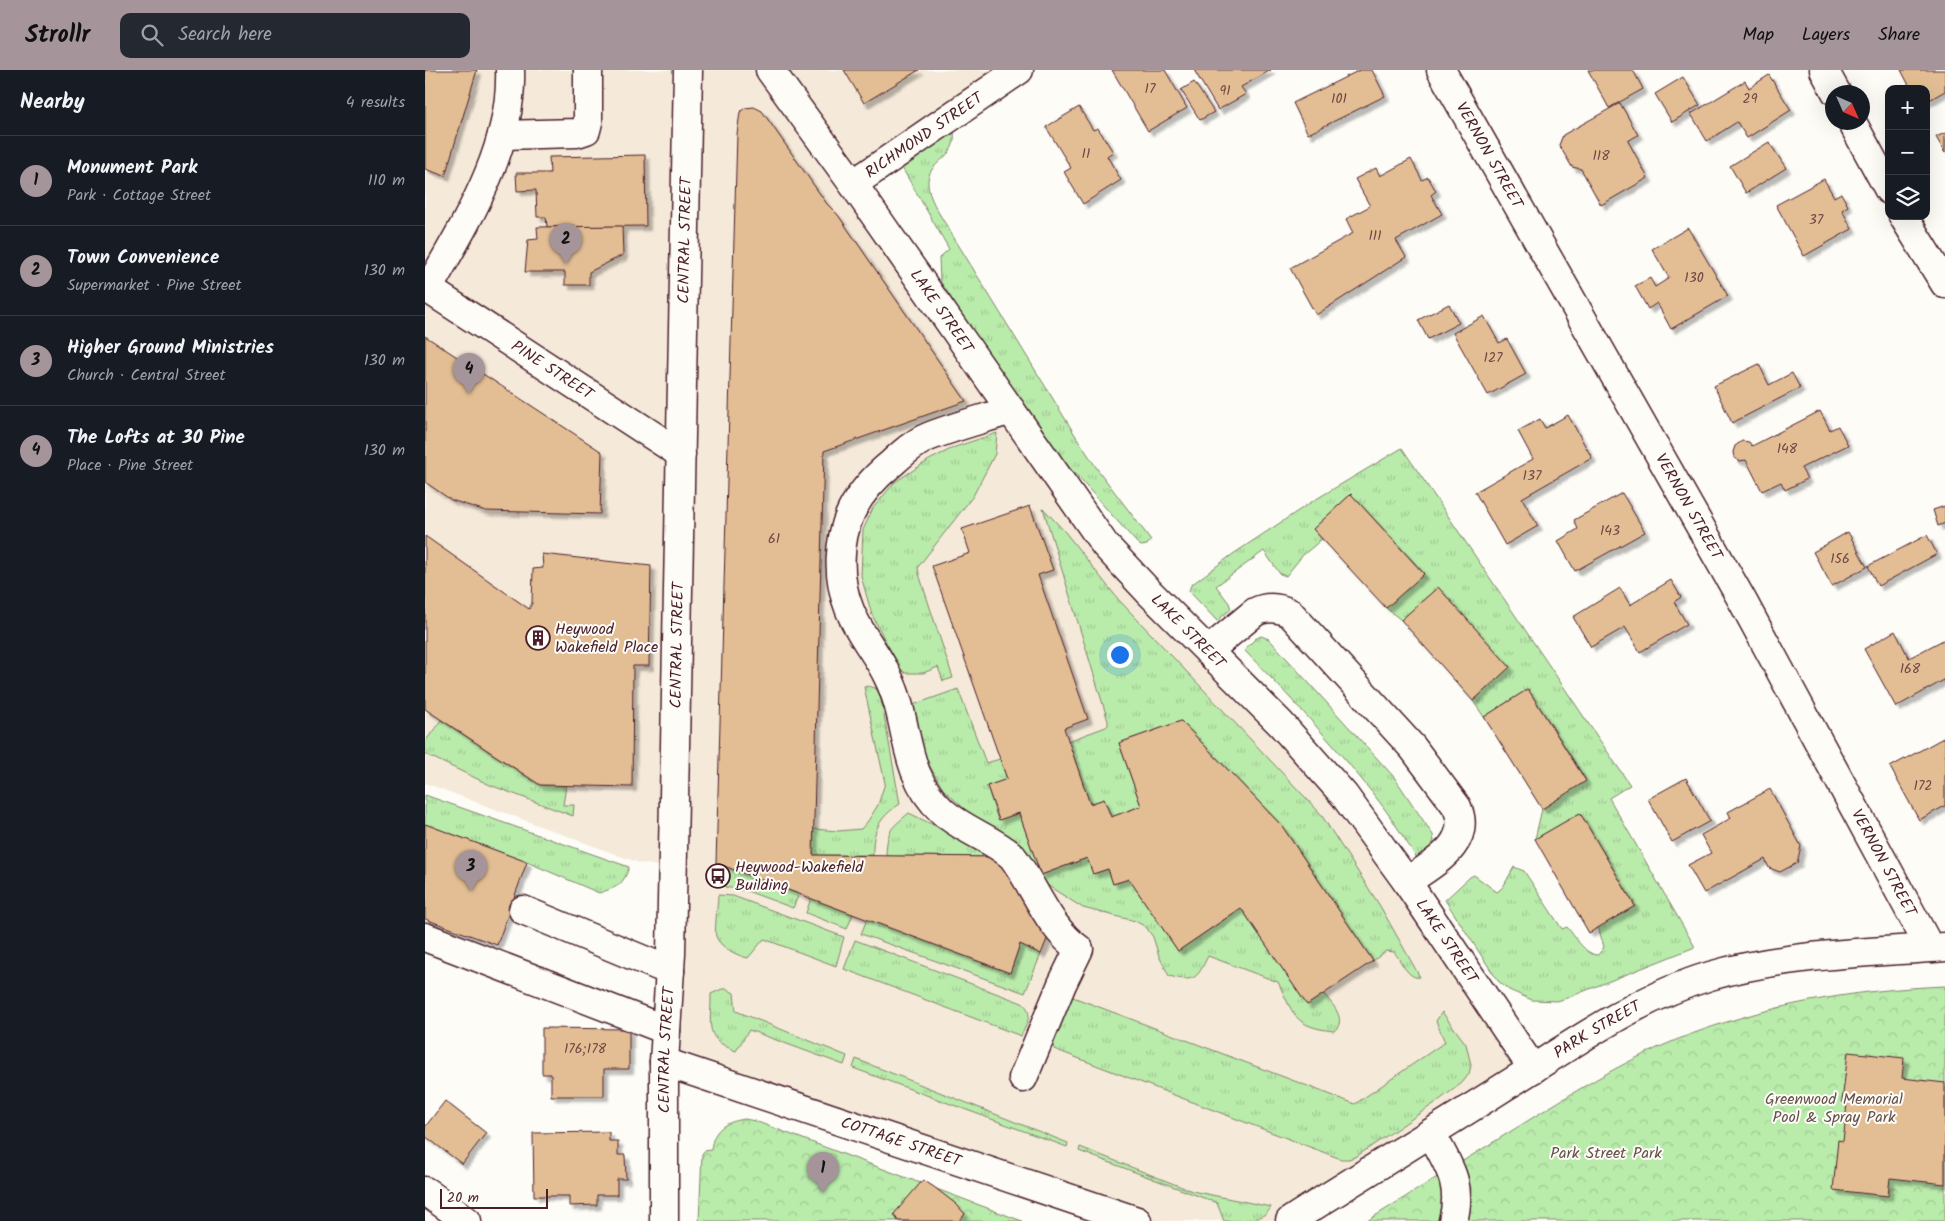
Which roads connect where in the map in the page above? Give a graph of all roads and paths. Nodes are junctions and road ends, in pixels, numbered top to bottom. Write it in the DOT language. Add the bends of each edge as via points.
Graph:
graph roads {
  1 [pos="510,70"];
  2 [pos="588,70"];
  3 [pos="688,70"];
  4 [pos="770,70"];
  5 [pos="1019,70"];
  6 [pos="1441,70"];
  7 [pos="1824,70"];
  8 [pos="1832,85"];
  9 [pos="1856,130"];
  10 [pos="502,136"];
  11 [pos="1885,183"];
  12 [pos="853,184"];
  13 [pos="1905,220"];
  14 [pos="1945,284"];
  15 [pos="427,288"];
  16 [pos="1011,410"];
  17 [pos="681,454"];
  18 [pos="1208,651"];
  19 [pos="1407,882"];
  20 [pos="523,910"];
  21 [pos="425,937"];
  22 [pos="1938,947"];
  23 [pos="670,971"];
  24 [pos="666,1030"];
  25 [pos="664,1062"];
  26 [pos="1533,1069"];
  27 [pos="1023,1078"];
  28 [pos="1431,1133"];
  29 [pos="425,1191"];
  30 [pos="467,1221"];
  31 [pos="664,1221"];
  32 [pos="1137,1221"];
  33 [pos="1290,1221"];
  34 [pos="1453,1221"];
  1 -- 10 [label="street" via="509,102"];
  2 -- 10 [label="street" via="588,122 582,133"];
  3 -- 17 [label="street, CENTRAL STREET"];
  4 -- 12 [label="street, LAKE STREET"];
  5 -- 12 [label="street, RICHMOND STREET"];
  6 -- 22 [label="street, VERNON STREET"];
  7 -- 8 [label="street"];
  9 -- 11 [label="street"];
  10 -- 15 [label="street" via="475,203"];
  12 -- 16 [label="street, LAKE STREET"];
  13 -- 14 [label="street"];
  15 -- 17 [label="street, PINE STREET"];
  16 -- 18 [label="street, LAKE STREET" via="1105,545"];
  16 -- 27 [label="street" via="927,437 874,478 851,511 842,541 841,568 849,608 894,688 910,759 921,784 953,820 1012,856 1055,925 1079,949"];
  17 -- 23 [label="street, CENTRAL STREET"];
  18 -- 19 [label="street, LAKE STREET" via="1319,765 1362,818"];
  18 -- 19 [label="street" via="1255,612 1262,608 1281,608 1290,613 1413,748 1457,807 1462,827 1455,844"];
  19 -- 26 [label="street, LAKE STREET"];
  20 -- 23 [label="street"];
  21 -- 24 [label="street"];
  22 -- 26 [label="street, PARK STREET" via="1793,958 1708,977 1637,1007"];
  23 -- 24 [label="street, CENTRAL STREET"];
  24 -- 25 [label="street, CENTRAL STREET"];
  25 -- 31 [label="street, CENTRAL STREET"];
  25 -- 32 [label="street, COTTAGE STREET"];
  26 -- 28 [label="street, PARK STREET"];
  28 -- 33 [label="street, PARK STREET"];
  28 -- 34 [label="street" via="1455,1179 1457,1196"];
  29 -- 30 [label="street"];
}
